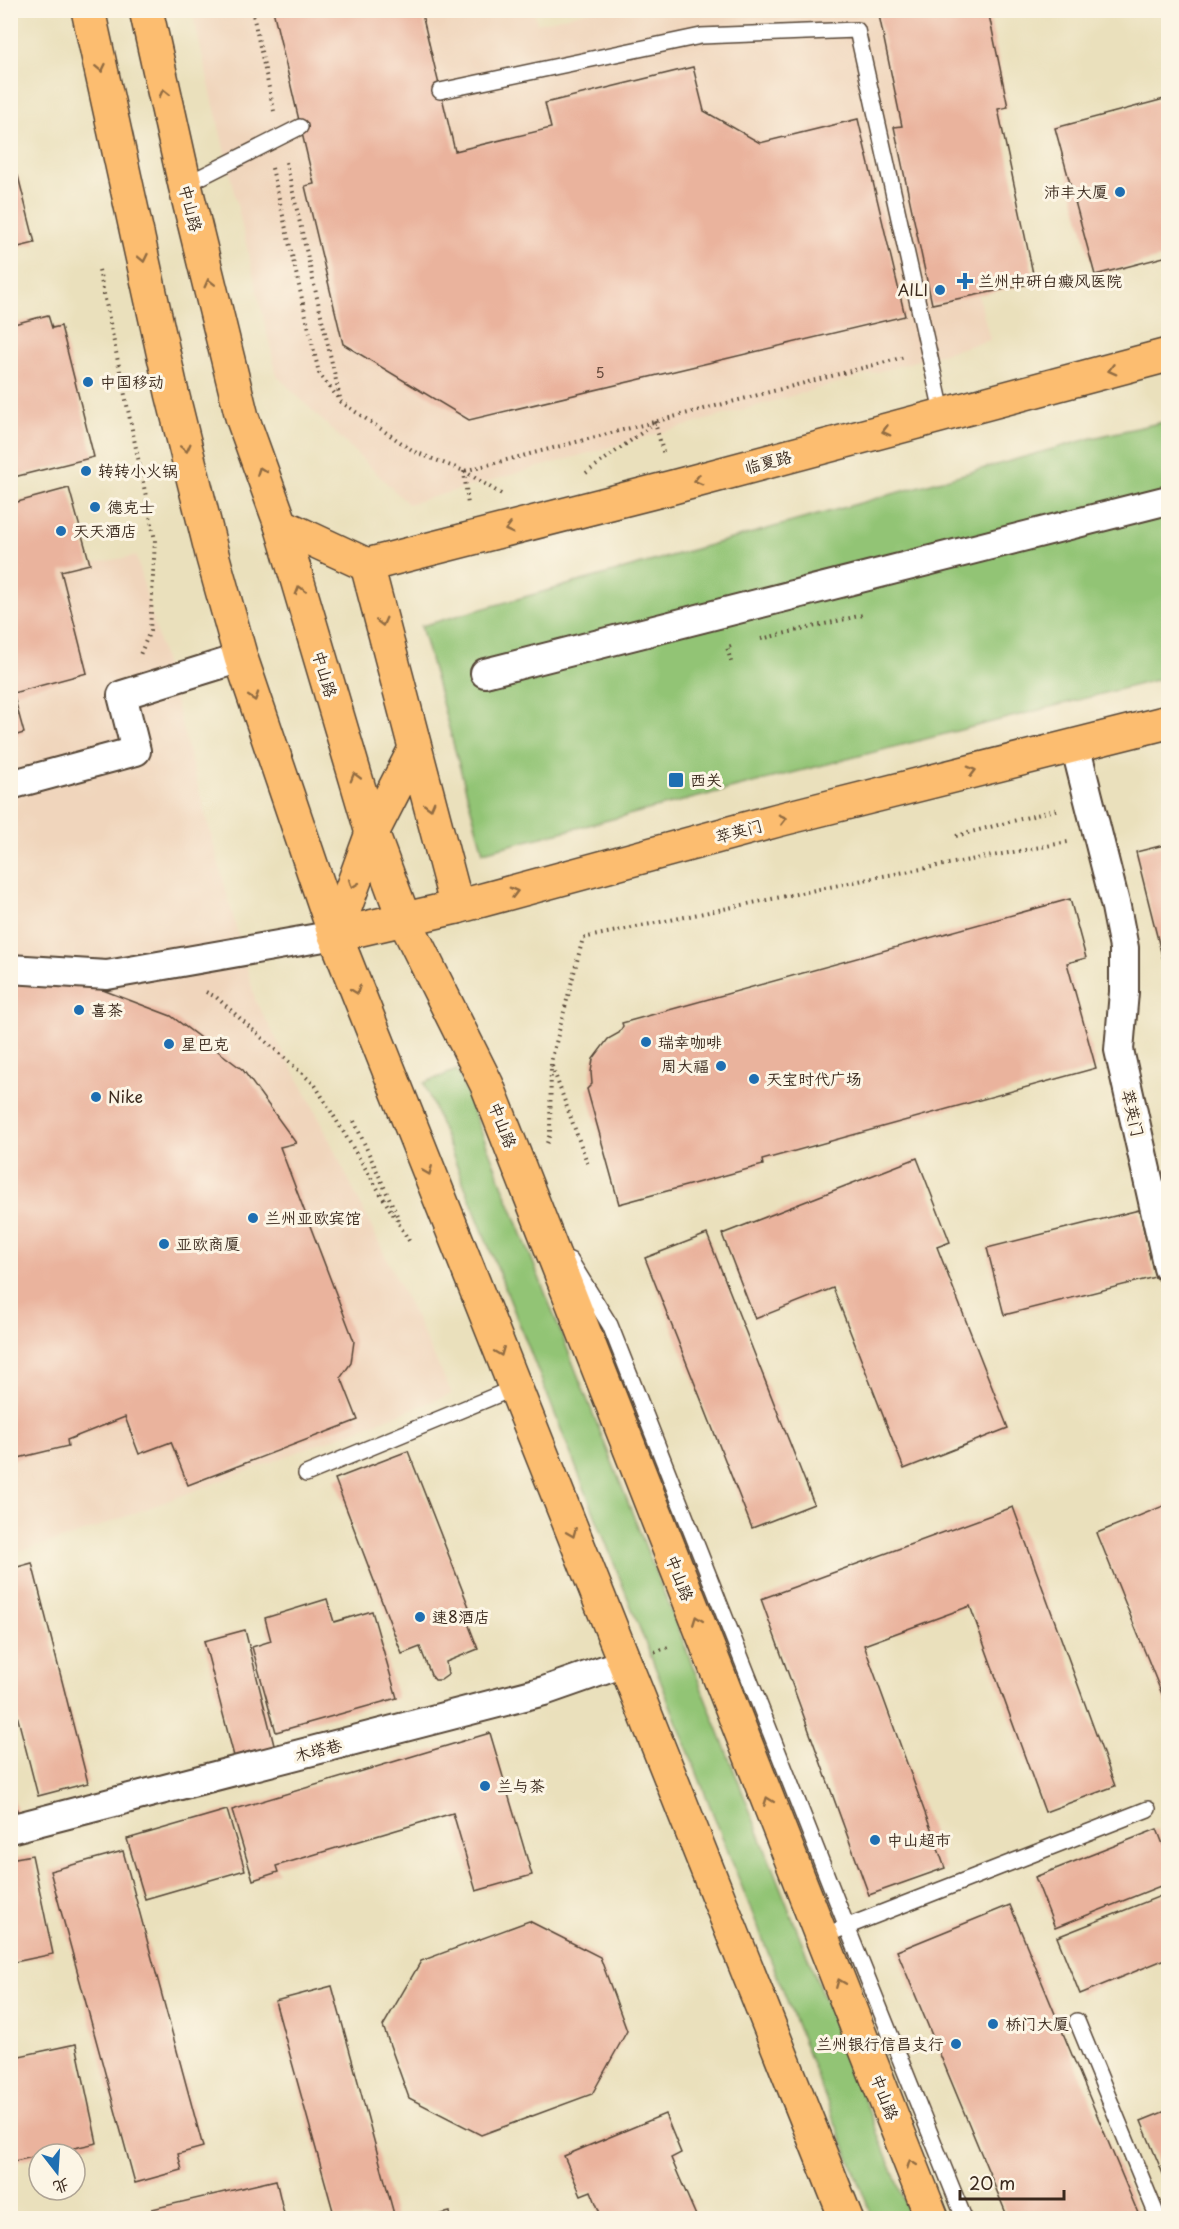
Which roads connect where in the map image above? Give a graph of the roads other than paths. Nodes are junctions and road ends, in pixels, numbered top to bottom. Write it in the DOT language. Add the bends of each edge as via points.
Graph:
graph roads {
  1 [pos="88,10"];
  2 [pos="146,10"];
  3 [pos="440,91"];
  4 [pos="300,127"];
  5 [pos="185,185"];
  6 [pos="1168,354"];
  7 [pos="943,416"];
  8 [pos="1168,501"];
  9 [pos="281,525"];
  10 [pos="367,565"];
  11 [pos="241,658"];
  12 [pos="485,673"];
  13 [pos="1168,722"];
  14 [pos="1075,745"];
  15 [pos="415,749"];
  16 [pos="10,785"];
  17 [pos="372,833"];
  18 [pos="458,907"];
  19 [pos="404,919"];
  20 [pos="335,935"];
  21 [pos="10,969"];
  22 [pos="530,1196"];
  23 [pos="1168,1268"];
  24 [pos="514,1388"];
  25 [pos="306,1474"];
  26 [pos="624,1663"];
  27 [pos="1148,1809"];
  28 [pos="10,1829"];
  29 [pos="834,1931"];
  30 [pos="1077,2021"];
  31 [pos="846,2218"];
  32 [pos="932,2218"];
  33 [pos="964,2218"];
  34 [pos="1158,2218"];
  1 -- 11 [label="main road, one-way" via="172,393"];
  5 -- 2 [label="main road, 中山路, one-way"];
  3 -- 7 [label="lane" via="701,36 856,30"];
  4 -- 5 [label="lane"];
  9 -- 5 [label="main road, 中山路, one-way" via="242,417"];
  6 -- 7 [label="main road, 临夏路, one-way"];
  7 -- 10 [label="main road, 临夏路, one-way"];
  8 -- 12 [label="street"];
  9 -- 10 [label="main road"];
  17 -- 9 [label="main road, 中山路, one-way"];
  10 -- 15 [label="main road, one-way"];
  11 -- 16 [label="street" via="122,695 136,751"];
  11 -- 20 [label="main road, one-way"];
  13 -- 14 [label="main road, 萃英门"];
  18 -- 14 [label="main road, 萃英门, one-way"];
  14 -- 23 [label="street, 萃英门" via="1124,948 1119,1050"];
  15 -- 17 [label="main road"];
  15 -- 18 [label="main road, one-way"];
  17 -- 19 [label="main road, 中山路"];
  17 -- 20 [label="main road, one-way"];
  18 -- 19 [label="main road, 萃英门"];
  19 -- 20 [label="main road, 萃英门"];
  19 -- 22 [label="main road, 中山路" via="487,1085"];
  20 -- 21 [label="street" via="106,975"];
  20 -- 24 [label="main road, one-way"];
  29 -- 22 [label="main road, 中山路, one-way" via="703,1635"];
  22 -- 29 [label="lane" via="610,1325"];
  24 -- 25 [label="lane"];
  24 -- 26 [label="main road, one-way"];
  26 -- 28 [label="street, 木塔巷" via="544,1691"];
  26 -- 31 [label="main road"];
  27 -- 29 [label="lane"];
  32 -- 29 [label="main road, 中山路, one-way"];
  29 -- 33 [label="lane"];
  30 -- 34 [label="lane"];
}
